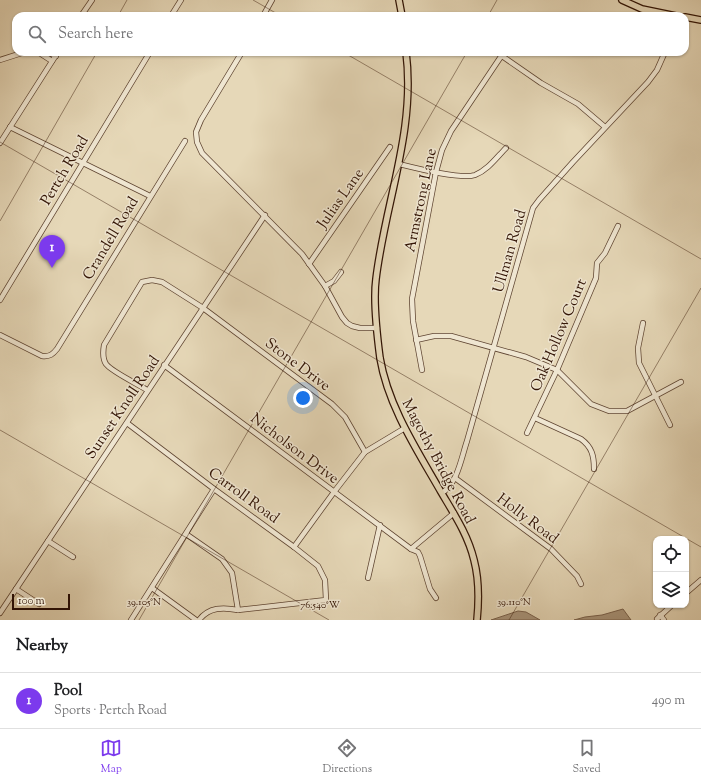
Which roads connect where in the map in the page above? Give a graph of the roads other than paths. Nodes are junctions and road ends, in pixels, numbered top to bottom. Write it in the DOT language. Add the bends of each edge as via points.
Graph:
graph roads {
  1 [pos="92,0"];
  2 [pos="181,0"];
  3 [pos="272,0"];
  4 [pos="399,0"];
  5 [pos="622,0"];
  6 [pos="84,12"];
  7 [pos="174,12"];
  8 [pos="265,12"];
  9 [pos="401,12"];
  10 [pos="655,12"];
  11 [pos="689,18"];
  12 [pos="701,20"];
  13 [pos="12,56"];
  14 [pos="44,56"];
  15 [pos="56,56"];
  16 [pos="148,56"];
  17 [pos="240,56"];
  18 [pos="406,56"];
  19 [pos="502,56"];
  20 [pos="506,56"];
  21 [pos="663,56"];
  22 [pos="0,60"];
  23 [pos="52,62"];
  24 [pos="10,127"];
  25 [pos="605,127"];
  26 [pos="185,141"];
  27 [pos="0,143"];
  28 [pos="390,147"];
  29 [pos="506,148"];
  30 [pos="83,162"];
  31 [pos="399,164"];
  32 [pos="436,172"];
  33 [pos="150,196"];
  34 [pos="265,215"];
  35 [pos="618,226"];
  36 [pos="309,264"];
  37 [pos="341,272"];
  38 [pos="325,286"];
  39 [pos="0,300"];
  40 [pos="202,308"];
  41 [pos="643,323"];
  42 [pos="377,328"];
  43 [pos="0,335"];
  44 [pos="416,340"];
  45 [pos="493,349"];
  46 [pos="164,365"];
  47 [pos="422,370"];
  48 [pos="557,370"];
  49 [pos="681,382"];
  50 [pos="147,390"];
  51 [pos="656,396"];
  52 [pos="535,418"];
  53 [pos="127,423"];
  54 [pos="670,425"];
  55 [pos="405,428"];
  56 [pos="528,433"];
  57 [pos="365,452"];
  58 [pos="594,469"];
  59 [pos="455,478"];
  60 [pos="214,489"];
  61 [pos="334,492"];
  62 [pos="442,493"];
  63 [pos="454,514"];
  64 [pos="380,525"];
  65 [pos="186,534"];
  66 [pos="48,540"];
  67 [pos="294,547"];
  68 [pos="411,549"];
  69 [pos="73,557"];
  70 [pos="368,578"];
  71 [pos="701,580"];
  72 [pos="581,584"];
  73 [pos="152,588"];
  74 [pos="16,589"];
  75 [pos="689,590"];
  76 [pos="436,598"];
  77 [pos="39,604"];
  78 [pos="669,608"];
  79 [pos="238,610"];
  80 [pos="0,612"];
  81 [pos="477,618"];
  82 [pos="131,620"];
  83 [pos="196,620"];
  84 [pos="199,620"];
  85 [pos="664,620"];
  1 -- 6 [label="street"];
  2 -- 7 [label="street"];
  3 -- 8 [label="street"];
  4 -- 9 [label="main road"];
  5 -- 10 [label="main road"];
  11 -- 12 [label="main road"];
  13 -- 22 [label="street"];
  14 -- 23 [label="street"];
  15 -- 23 [label="street"];
  16 -- 30 [label="street, Pertch Road"];
  17 -- 34 [label="street" via="201,120 196,132 196,142 202,153"];
  18 -- 31 [label="main road, Magothy Bridge Road" via="407,118"];
  19 -- 32 [label="street, Armstrong Lane" via="451,131"];
  20 -- 25 [label="street" via="541,83 578,104"];
  21 -- 25 [label="street, Ullman Road" via="648,82"];
  23 -- 24 [label="street"];
  24 -- 27 [label="street"];
  24 -- 30 [label="street"];
  25 -- 45 [label="street, Ullman Road" via="533,208"];
  26 -- 33 [label="street, Crandell Road"];
  28 -- 36 [label="street, Julias Lane"];
  29 -- 32 [label="street" via="475,175 459,176"];
  30 -- 33 [label="street"];
  30 -- 39 [label="street, Pertch Road"];
  31 -- 32 [label="street"];
  31 -- 42 [label="main road, Magothy Bridge Road" via="376,280"];
  32 -- 44 [label="street, Armstrong Lane" via="412,299"];
  33 -- 43 [label="street, Crandell Road" via="51,356 42,356"];
  34 -- 36 [label="street"];
  34 -- 40 [label="street, Sunset Knoll Road"];
  35 -- 48 [label="street, Oak Hollow Court" via="605,253 597,263 596,278"];
  36 -- 38 [label="street"];
  37 -- 38 [label="street" via="334,281"];
  38 -- 42 [label="street" via="347,323 360,328"];
  40 -- 46 [label="street, Sunset Knoll Road"];
  40 -- 50 [label="street, Stone Drive" via="162,282 142,282 104,345 102,354 106,364"];
  40 -- 57 [label="street, Stone Drive" via="332,404 345,417"];
  41 -- 51 [label="street" via="638,348 639,363"];
  42 -- 55 [label="main road, Magothy Bridge Road" via="381,359 389,389"];
  44 -- 45 [label="street" via="450,336"];
  44 -- 47 [label="street, Armstrong Lane"];
  45 -- 48 [label="street"];
  45 -- 59 [label="street, Ullman Road"];
  46 -- 50 [label="street, Sunset Knoll Road"];
  46 -- 61 [label="street, Nicholson Drive"];
  48 -- 51 [label="street" via="591,404 609,412 627,411"];
  48 -- 52 [label="street, Oak Hollow Court"];
  49 -- 51 [label="street"];
  50 -- 53 [label="street, Sunset Knoll Road"];
  51 -- 54 [label="street"];
  52 -- 56 [label="street, Oak Hollow Court"];
  52 -- 58 [label="street" via="586,442 594,456"];
  53 -- 60 [label="street, Carroll Road"];
  53 -- 66 [label="street, Sunset Knoll Road"];
  55 -- 57 [label="street"];
  55 -- 62 [label="main road, Magothy Bridge Road"];
  57 -- 61 [label="street"];
  59 -- 62 [label="street, Ullman Road"];
  59 -- 72 [label="street, Holly Road" via="551,549 577,576"];
  60 -- 65 [label="street"];
  60 -- 67 [label="street, Carroll Road"];
  61 -- 64 [label="street, Nicholson Drive"];
  61 -- 67 [label="street"];
  62 -- 63 [label="main road, Magothy Bridge Road"];
  63 -- 68 [label="street"];
  63 -- 81 [label="main road, Magothy Bridge Road" via="465,534 474,560 478,591"];
  64 -- 68 [label="street, Nicholson Drive"];
  64 -- 70 [label="street"];
  65 -- 73 [label="street"];
  65 -- 79 [label="street" via="222,559 232,573"];
  66 -- 69 [label="street"];
  66 -- 74 [label="street, Sunset Knoll Road"];
  67 -- 79 [label="street, Carroll Road" via="318,566 324,580 326,600"];
  68 -- 76 [label="street, Nicholson Drive" via="418,552 430,589"];
  71 -- 75 [label="street"];
  73 -- 82 [label="street"];
  73 -- 83 [label="street"];
  74 -- 77 [label="street"];
  74 -- 80 [label="street, Sunset Knoll Road"];
  78 -- 85 [label="street" via="659,617"];
  79 -- 84 [label="street" via="214,608"];
}
